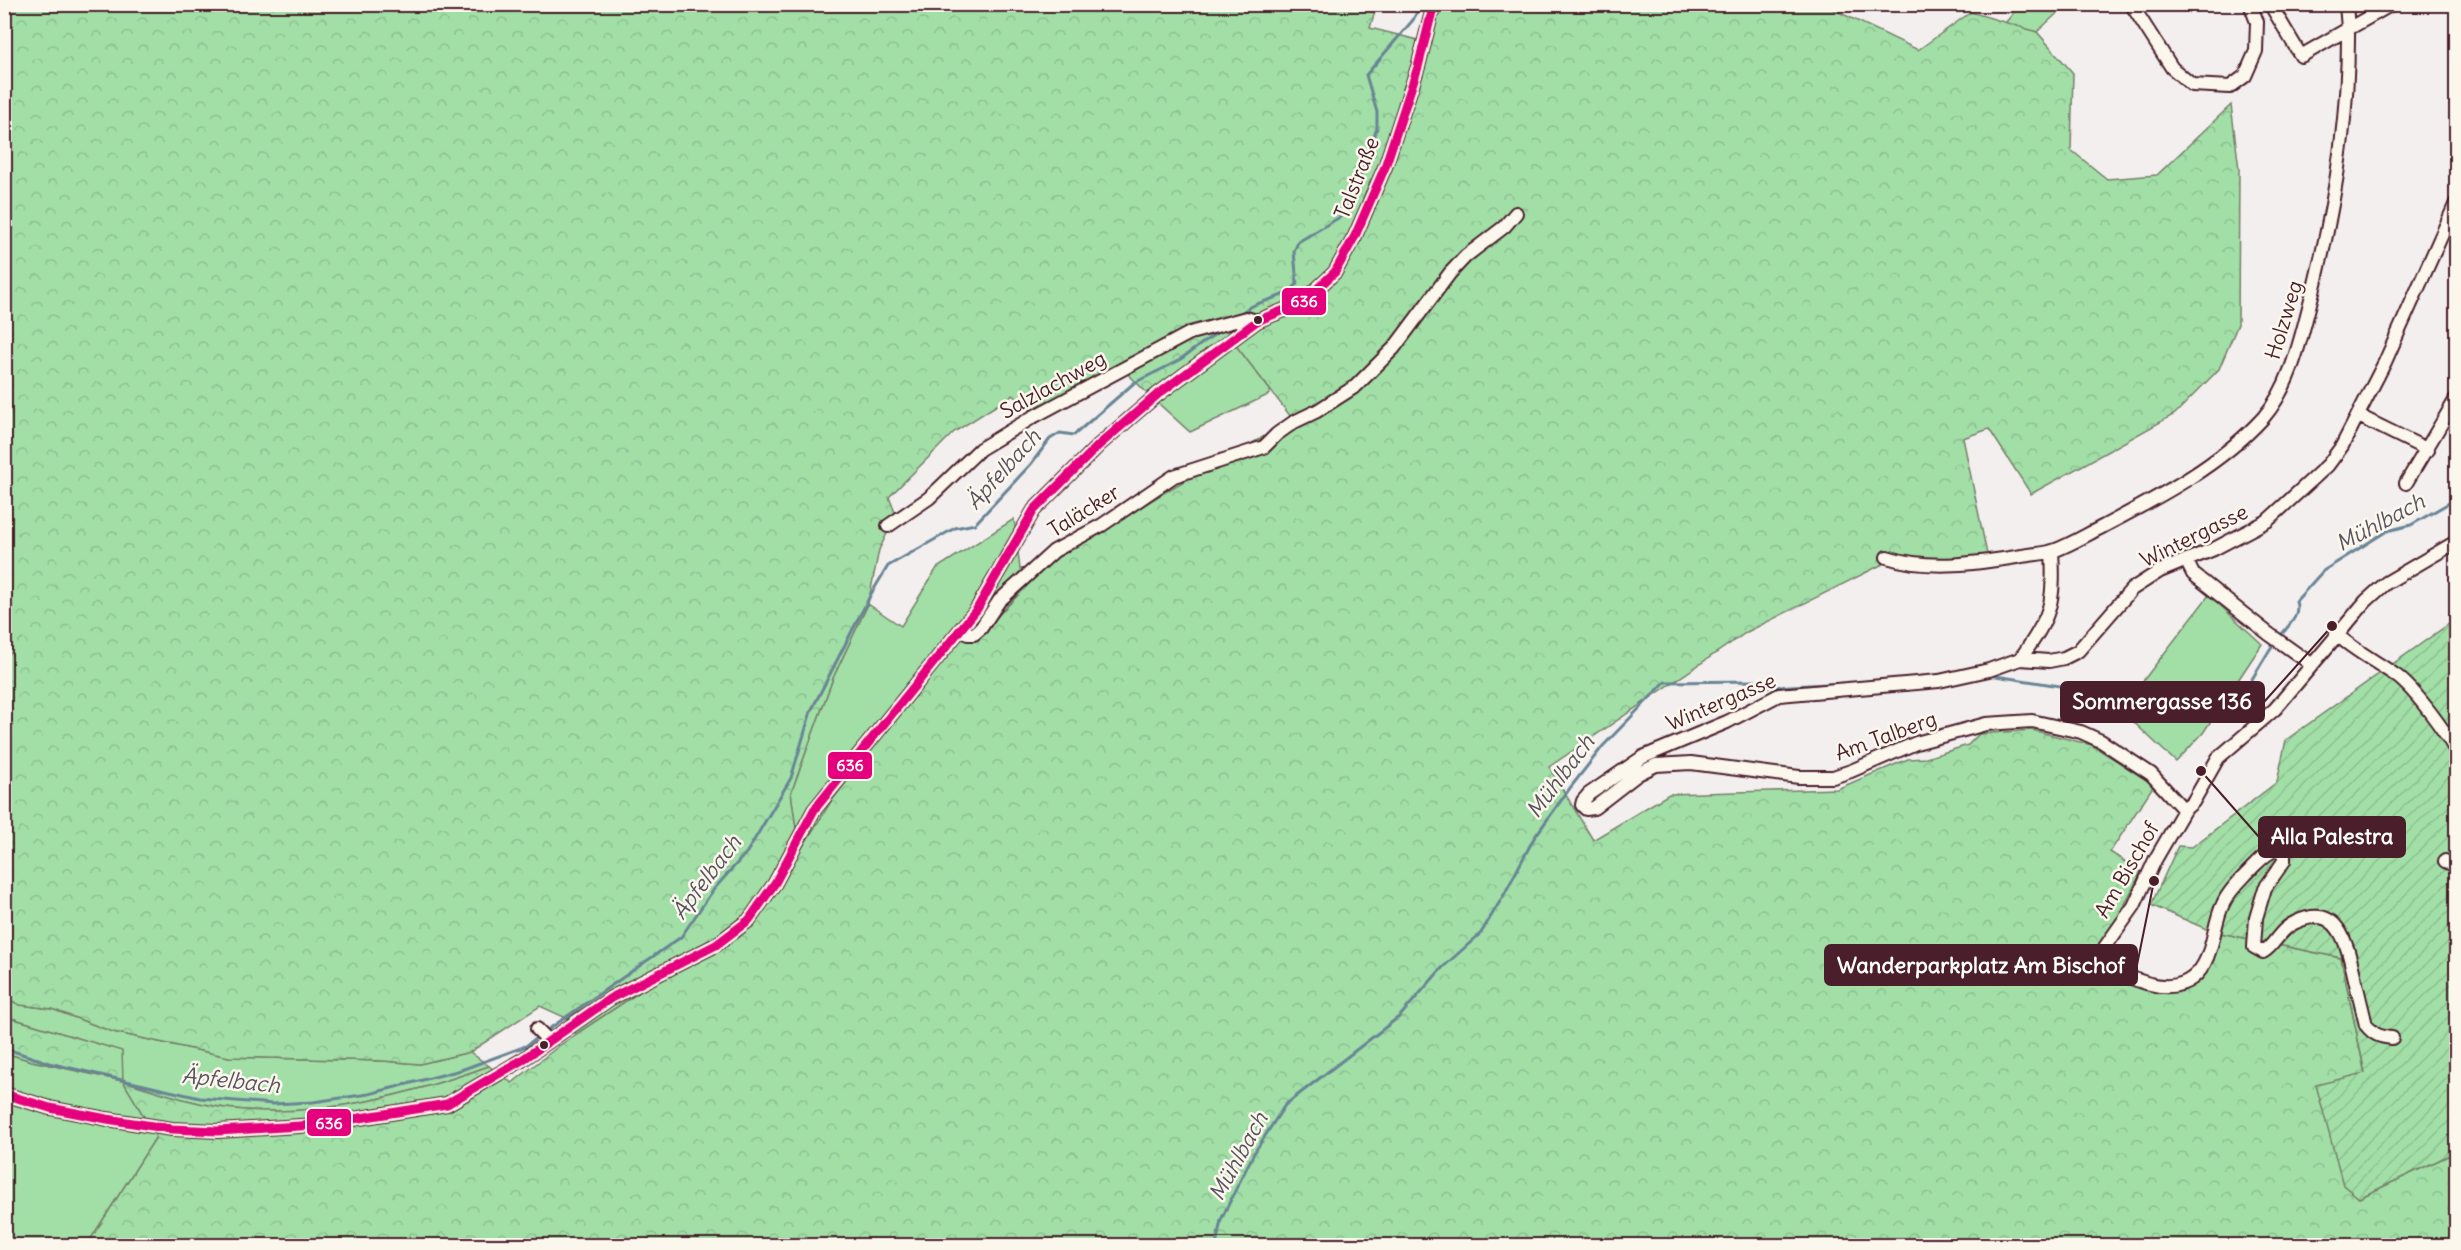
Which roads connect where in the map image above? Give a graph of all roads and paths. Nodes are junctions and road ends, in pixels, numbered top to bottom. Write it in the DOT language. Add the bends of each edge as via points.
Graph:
graph roads {
  1 [pos="1434,4"];
  2 [pos="2131,4"];
  3 [pos="2250,4"];
  4 [pos="2270,4"];
  5 [pos="2346,4"];
  6 [pos="2392,4"];
  7 [pos="2348,29"];
  8 [pos="2457,203"];
  9 [pos="1516,213"];
  10 [pos="2453,221"];
  11 [pos="1257,321"];
  12 [pos="2457,399"];
  13 [pos="2359,416"];
  14 [pos="2428,450"];
  15 [pos="2406,483"];
  16 [pos="888,526"];
  17 [pos="2457,542"];
  18 [pos="2052,551"];
  19 [pos="1887,557"];
  20 [pos="2186,560"];
  21 [pos="962,628"];
  22 [pos="2337,634"];
  23 [pos="2020,659"];
  24 [pos="2311,664"];
  25 [pos="2457,751"];
  26 [pos="1586,809"];
  27 [pos="2184,810"];
  28 [pos="537,1029"];
  29 [pos="2392,1038"];
  30 [pos="549,1041"];
  31 [pos="4,1094"];
  1 -- 11 [label="street, Talstraße" via="1385,167 1335,272 1302,303"];
  2 -- 3 [label="street" via="2172,68 2192,85 2230,87 2245,76 2256,51 2257,22"];
  4 -- 7 [label="street" via="2301,56"];
  5 -- 7 [label="street, Holzweg"];
  6 -- 7 [label="street"];
  7 -- 18 [label="street, Holzweg" via="2349,82 2341,158 2320,269 2300,341 2278,398 2264,418 2200,471"];
  8 -- 10 [label="street, Wintergasse"];
  9 -- 21 [label="street, Taläcker" via="1450,273 1394,348 1356,386 1294,422 1264,447 1174,476 1102,525 1054,551 999,601 974,634"];
  10 -- 13 [label="street, Wintergasse"];
  11 -- 16 [label="street, Salzlachweg" via="1246,318 1190,333 1033,417 980,449 929,498"];
  11 -- 21 [label="street, Taläcker" via="1157,395 1034,510"];
  12 -- 14 [label="street"];
  13 -- 14 [label="street"];
  13 -- 20 [label="street, Wintergasse" via="2328,465 2272,517 2245,534"];
  14 -- 15 [label="street"];
  17 -- 22 [label="street" via="2386,583"];
  18 -- 19 [label="street, Holzweg" via="1994,561 1939,564"];
  18 -- 23 [label="street" via="2052,602 2039,633"];
  20 -- 23 [label="street, Wintergasse" via="2132,589 2078,651 2049,661"];
  20 -- 24 [label="street" via="2193,574"];
  21 -- 30 [label="street" via="814,810 775,883 749,920 716,945 611,998"];
  22 -- 24 [label="street"];
  22 -- 25 [label="street" via="2400,679"];
  23 -- 26 [label="street, Wintergasse" via="1939,681 1779,695 1643,757 1589,794 1582,805"];
  24 -- 27 [label="street" via="2275,709 2223,753"];
  26 -- 27 [label="street, Am Talberg" via="1603,803 1638,774 1656,765 1691,763 1799,777 1833,777 1916,743 1976,726 2032,721 2081,732 2101,741 2151,774"];
  27 -- 29 [label="street, Am Bischof" via="2134,906 2105,947 2108,962 2143,984 2184,984 2204,964 2223,903 2258,861 2278,849 2284,861 2265,888 2256,918 2254,947 2263,952 2268,950 2276,936 2298,920 2325,919 2334,924 2347,943 2366,1025 2372,1033"];
  28 -- 30 [label="street"];
  30 -- 31 [label="street" via="447,1104 316,1125 218,1131 172,1129 50,1108"];
}
